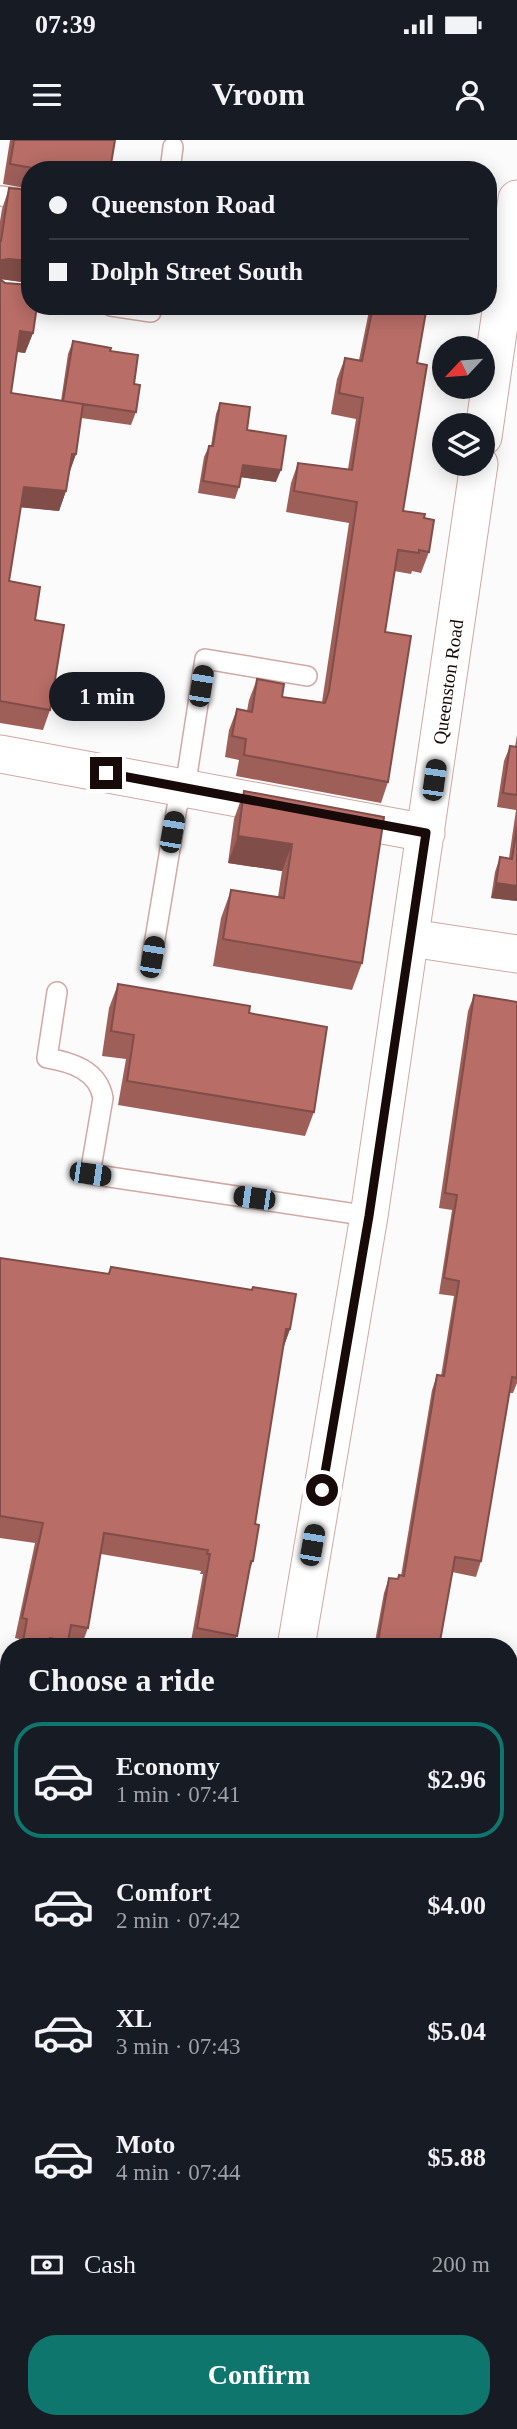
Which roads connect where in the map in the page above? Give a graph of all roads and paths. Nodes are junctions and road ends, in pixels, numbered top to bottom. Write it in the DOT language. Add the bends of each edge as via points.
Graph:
graph roads {
  1 [pos="173,146"];
  2 [pos="171,161"];
  3 [pos="0,196"];
  4 [pos="21,199"];
  5 [pos="517,199"];
  6 [pos="486,413"];
  7 [pos="477,476"];
  8 [pos="307,676"];
  9 [pos="0,754"];
  10 [pos="185,788"];
  11 [pos="426,833"];
  12 [pos="411,938"];
  13 [pos="517,954"];
  14 [pos="152,957"];
  15 [pos="57,992"];
  16 [pos="369,1216"];
  17 [pos="298,1638"];
  1 -- 2 [label="lane"];
  3 -- 4 [label="lane"];
  5 -- 6 [label="street"];
  7 -- 11 [label="street, Queenston Road"];
  8 -- 10 [label="lane" via="205,659"];
  9 -- 10 [label="street"];
  10 -- 11 [label="street"];
  10 -- 14 [label="lane" via="177,807"];
  11 -- 12 [label="street, Queenston Road"];
  12 -- 13 [label="street"];
  12 -- 16 [label="street, Queenston Road"];
  15 -- 16 [label="lane" via="47,1058 90,1073 103,1098 90,1174"];
  16 -- 17 [label="street, Queenston Road"];
}
